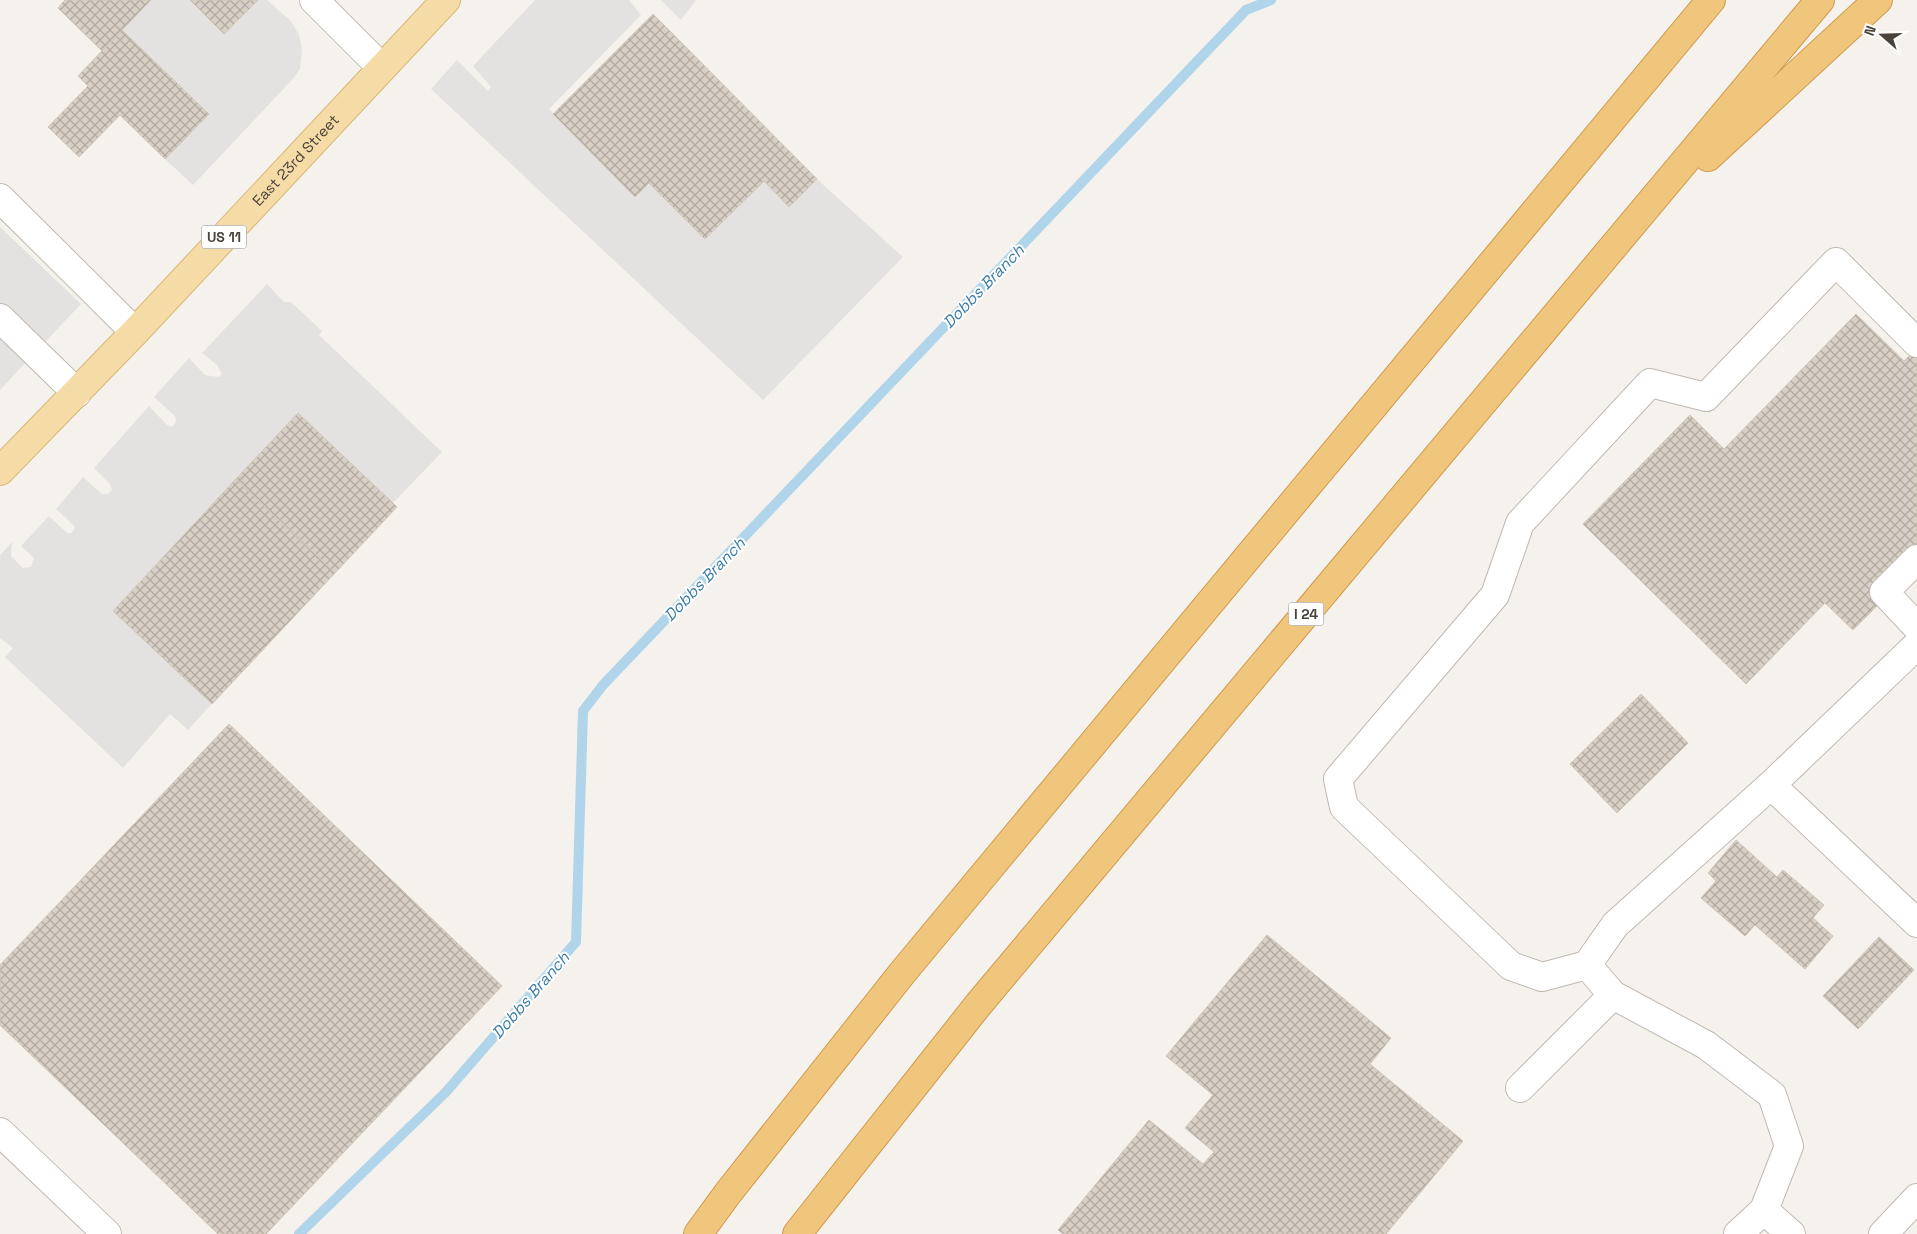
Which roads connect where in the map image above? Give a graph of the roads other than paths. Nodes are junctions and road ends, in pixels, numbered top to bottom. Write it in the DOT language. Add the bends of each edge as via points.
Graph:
graph roads {
  1 [pos="314,0"];
  2 [pos="446,0"];
  3 [pos="1711,0"];
  4 [pos="1820,0"];
  5 [pos="1878,0"];
  6 [pos="382,68"];
  7 [pos="0,198"];
  8 [pos="1630,229"];
  9 [pos="0,318"];
  10 [pos="135,332"];
  11 [pos="1917,343"];
  12 [pos="77,393"];
  13 [pos="0,471"];
  14 [pos="1917,559"];
  15 [pos="1917,627"];
  16 [pos="1917,645"];
  17 [pos="1770,785"];
  18 [pos="1917,923"];
  19 [pos="1587,965"];
  20 [pos="1613,995"];
  21 [pos="1520,1088"];
  22 [pos="0,1132"];
  23 [pos="1917,1198"];
  24 [pos="1764,1210"];
  25 [pos="107,1234"];
  26 [pos="698,1234"];
  27 [pos="797,1234"];
  28 [pos="1738,1234"];
  29 [pos="1791,1234"];
  30 [pos="1883,1234"];
  1 -- 6 [label="street"];
  2 -- 6 [label="main road, East 23rd Street / US 11"];
  3 -- 26 [label="highway" via="903,972"];
  4 -- 8 [label="highway, I 24"];
  5 -- 8 [label="highway"];
  6 -- 10 [label="main road, East 23rd Street / US 11"];
  7 -- 10 [label="street"];
  8 -- 27 [label="highway, I 24" via="978,1004"];
  9 -- 12 [label="street"];
  10 -- 12 [label="main road, East 23rd Street / US 11"];
  11 -- 19 [label="street" via="1836,262 1706,397 1650,383 1520,523 1495,595 1338,779 1344,806 1511,966 1542,977"];
  12 -- 13 [label="main road, East 23rd Street / US 11"];
  14 -- 15 [label="street" via="1884,592"];
  16 -- 17 [label="street"];
  17 -- 18 [label="street"];
  17 -- 19 [label="street" via="1615,925"];
  19 -- 20 [label="street"];
  20 -- 21 [label="street"];
  20 -- 24 [label="street" via="1706,1044 1772,1095 1789,1146"];
  22 -- 25 [label="street"];
  23 -- 30 [label="street"];
  24 -- 28 [label="street"];
  24 -- 29 [label="street"];
}
